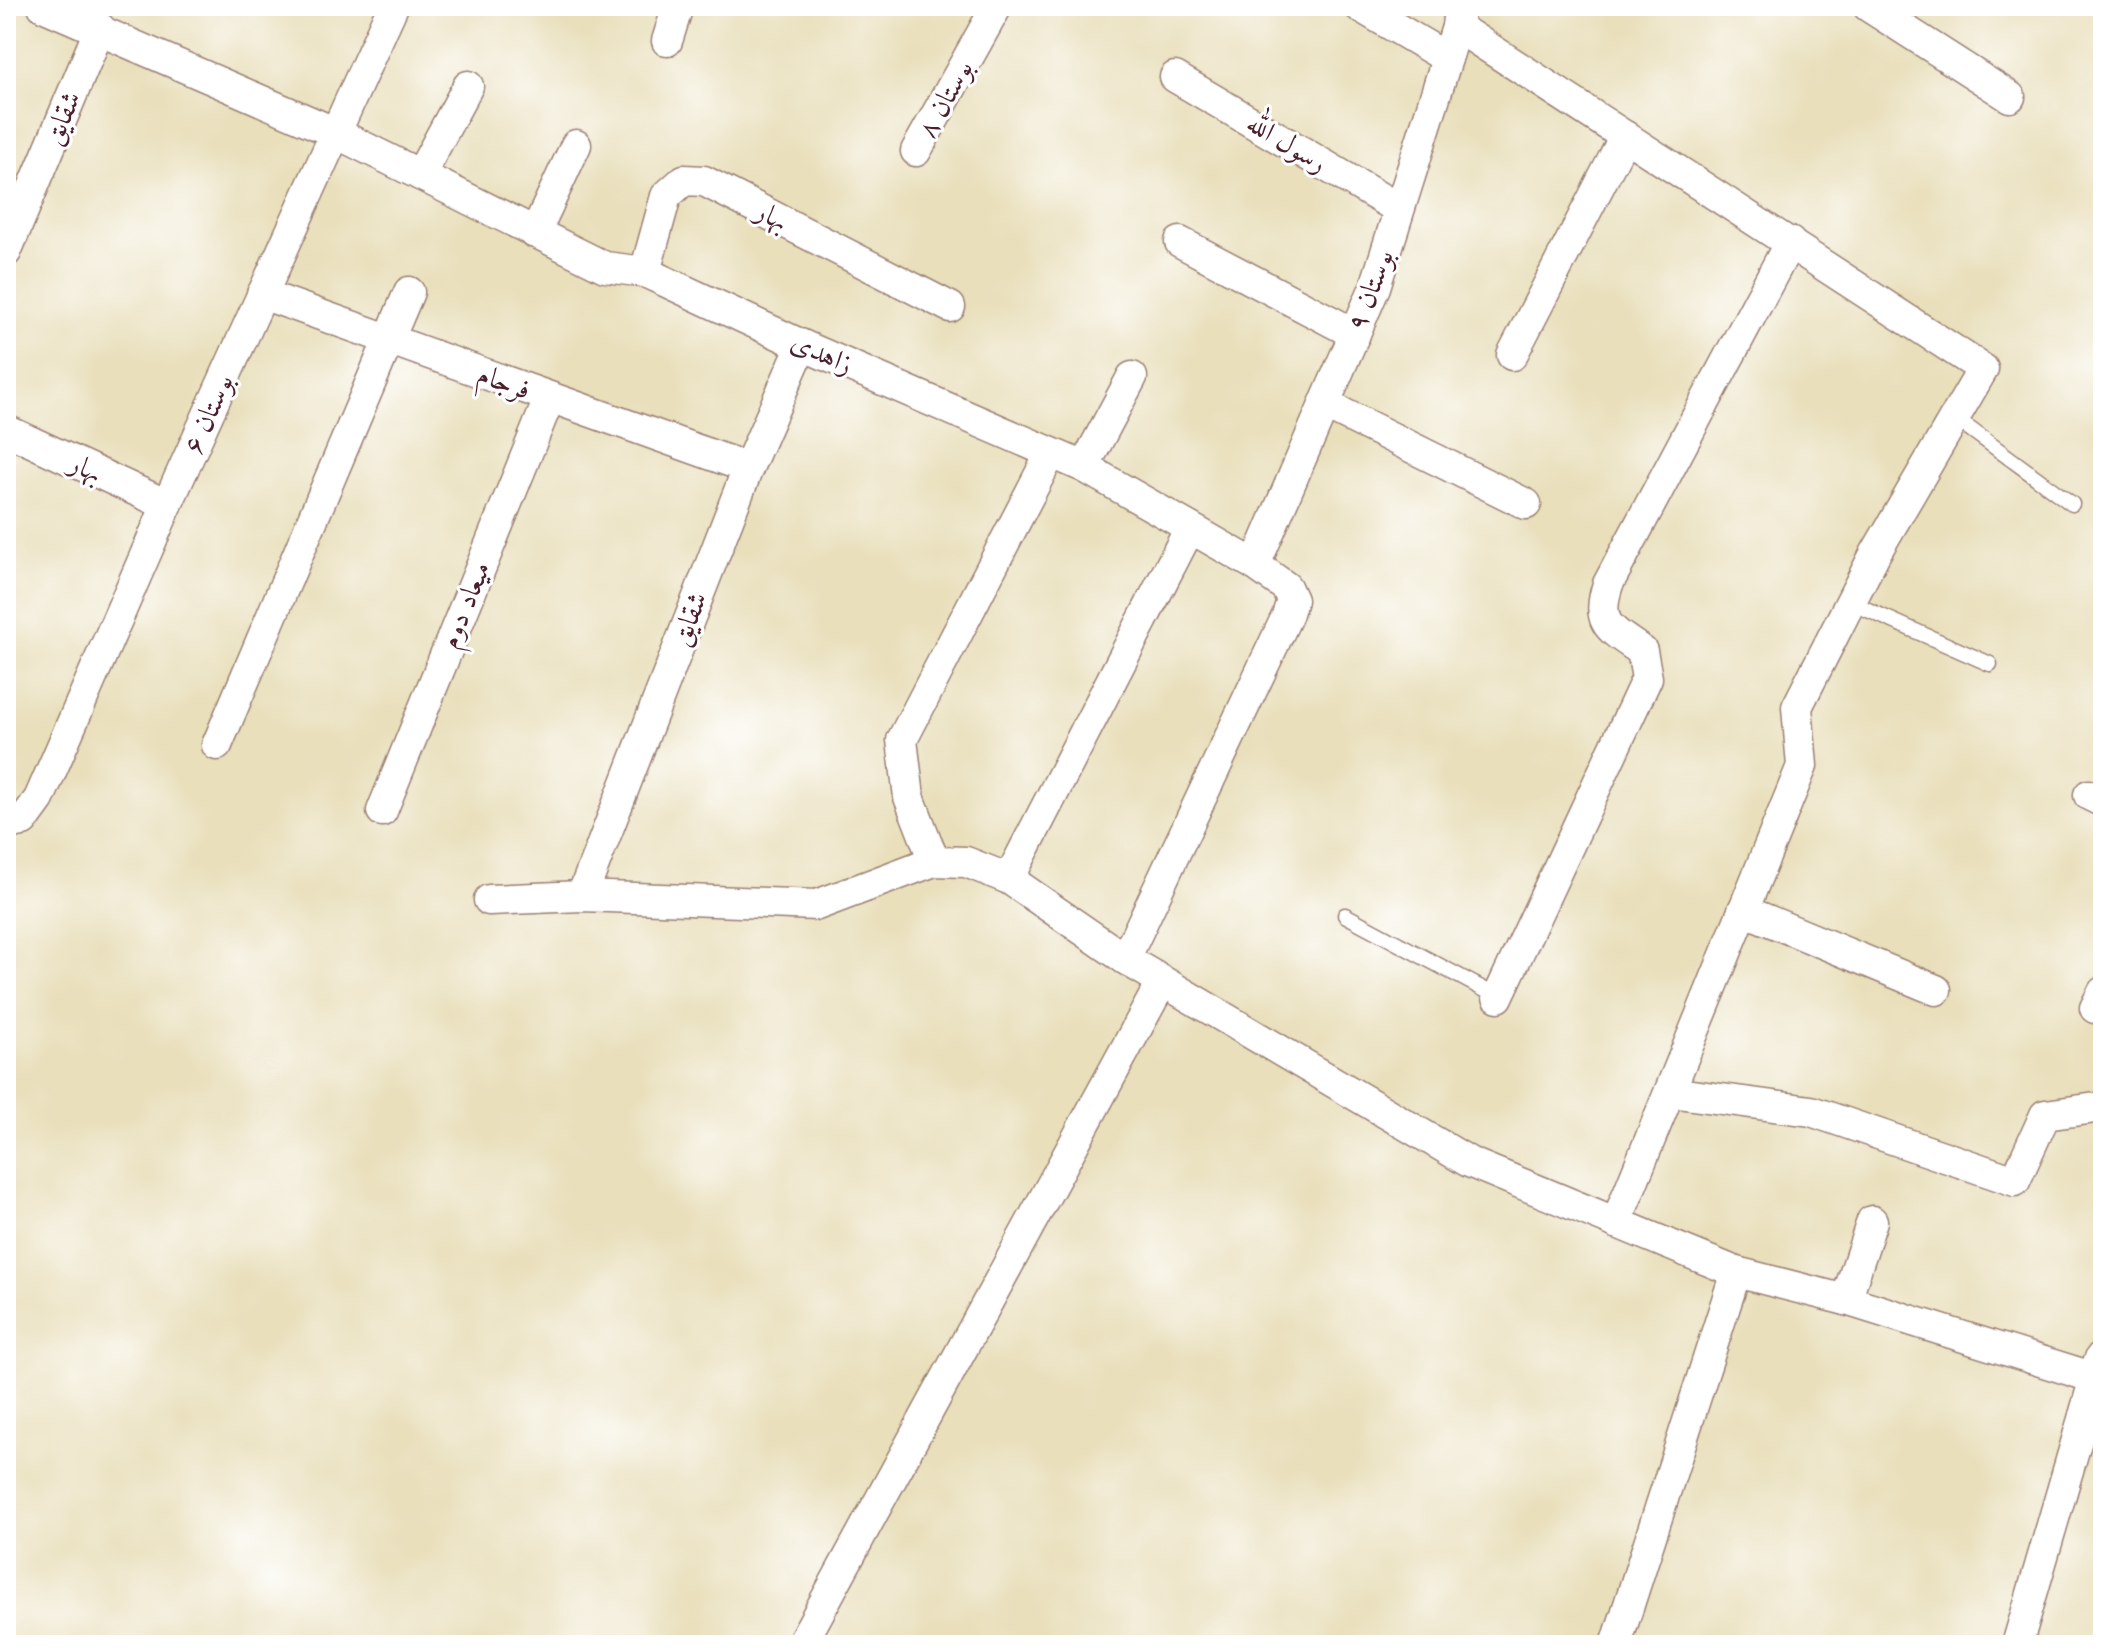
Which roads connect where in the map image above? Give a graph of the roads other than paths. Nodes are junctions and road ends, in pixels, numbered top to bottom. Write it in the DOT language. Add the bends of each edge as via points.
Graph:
graph roads {
  1 [pos="43,6"];
  2 [pos="393,6"];
  3 [pos="678,6"];
  4 [pos="997,6"];
  5 [pos="1359,6"];
  6 [pos="1868,6"];
  7 [pos="1458,16"];
  8 [pos="100,28"];
  9 [pos="667,41"];
  10 [pos="1447,58"];
  11 [pos="1175,77"];
  12 [pos="468,86"];
  13 [pos="2010,97"];
  14 [pos="336,133"];
  15 [pos="1625,136"];
  16 [pos="576,145"];
  17 [pos="916,151"];
  18 [pos="420,175"];
  19 [pos="1399,209"];
  20 [pos="535,233"];
  21 [pos="1180,242"];
  22 [pos="1790,242"];
  23 [pos="6,252"];
  24 [pos="645,272"];
  25 [pos="409,292"];
  26 [pos="262,294"];
  27 [pos="950,307"];
  28 [pos="1355,334"];
  29 [pos="389,340"];
  30 [pos="802,345"];
  31 [pos="1512,355"];
  32 [pos="1132,377"];
  33 [pos="549,399"];
  34 [pos="1324,404"];
  35 [pos="1955,418"];
  36 [pos="6,430"];
  37 [pos="1051,453"];
  38 [pos="1084,467"];
  39 [pos="748,468"];
  40 [pos="1526,504"];
  41 [pos="2072,504"];
  42 [pos="167,505"];
  43 [pos="1190,528"];
  44 [pos="1255,565"];
  45 [pos="1850,602"];
  46 [pos="1990,664"];
  47 [pos="217,745"];
  48 [pos="382,811"];
  49 [pos="14,823"];
  50 [pos="934,861"];
  51 [pos="1009,879"];
  52 [pos="582,896"];
  53 [pos="489,900"];
  54 [pos="1743,910"];
  55 [pos="1345,915"];
  56 [pos="1125,959"];
  57 [pos="1162,982"];
  58 [pos="1936,990"];
  59 [pos="1498,997"];
  60 [pos="1670,1092"];
  61 [pos="2103,1107"];
  62 [pos="1872,1221"];
  63 [pos="1616,1223"];
  64 [pos="1736,1272"];
  65 [pos="1846,1300"];
  66 [pos="2099,1368"];
  67 [pos="801,1645"];
  68 [pos="1616,1645"];
  69 [pos="2017,1645"];
  1 -- 8 [label="street, زاهدی"];
  2 -- 14 [label="street, بوستان ۶"];
  3 -- 9 [label="street"];
  4 -- 17 [label="street, بوستان ۸"];
  5 -- 10 [label="street"];
  6 -- 13 [label="street"];
  7 -- 10 [label="street, بوستان ۹"];
  7 -- 15 [label="street"];
  8 -- 14 [label="street, زاهدی"];
  8 -- 23 [label="street, شقایق"];
  10 -- 19 [label="street, بوستان ۹"];
  11 -- 19 [label="street, رسول الله"];
  12 -- 18 [label="street"];
  14 -- 18 [label="street, زاهدی"];
  14 -- 26 [label="street, بوستان ۶"];
  15 -- 22 [label="street"];
  15 -- 31 [label="street"];
  16 -- 20 [label="street"];
  18 -- 20 [label="street, زاهدی"];
  19 -- 28 [label="street, بوستان ۹"];
  20 -- 24 [label="street, زاهدی" via="605,267"];
  21 -- 28 [label="street"];
  22 -- 35 [label="street" via="1983,369"];
  22 -- 59 [label="street" via="1608,584 1601,606 1607,627 1642,651 1647,678"];
  24 -- 27 [label="street, بهار" via="666,196 684,180 704,181"];
  24 -- 30 [label="street, زاهدی"];
  25 -- 29 [label="street"];
  26 -- 29 [label="street, فرجام"];
  26 -- 42 [label="street, بوستان ۶"];
  28 -- 34 [label="street, بوستان ۹"];
  29 -- 33 [label="street, فرجام"];
  29 -- 47 [label="street"];
  30 -- 37 [label="street, زاهدی"];
  30 -- 39 [label="street, شقایق"];
  32 -- 38 [label="street"];
  33 -- 39 [label="street, فرجام"];
  33 -- 48 [label="street, میعاد دوم"];
  34 -- 40 [label="street"];
  34 -- 44 [label="street, بوستان ۹"];
  35 -- 41 [label="lane"];
  35 -- 45 [label="street"];
  36 -- 42 [label="street, بهار"];
  37 -- 38 [label="street, زاهدی"];
  37 -- 50 [label="street" via="902,740 909,797"];
  38 -- 43 [label="street, زاهدی"];
  39 -- 52 [label="street, شقایق"];
  42 -- 49 [label="street, بوستان ۶" via="39,799"];
  43 -- 44 [label="street, زاهدی"];
  43 -- 51 [label="street"];
  44 -- 56 [label="street, زاهدی" via="1286,587 1292,600"];
  45 -- 46 [label="lane"];
  45 -- 54 [label="street" via="1797,707 1802,766"];
  50 -- 51 [label="street" via="966,862"];
  50 -- 52 [label="street" via="817,905"];
  51 -- 56 [label="street"];
  52 -- 53 [label="street"];
  54 -- 58 [label="street"];
  54 -- 60 [label="street"];
  55 -- 59 [label="lane"];
  56 -- 57 [label="street"];
  57 -- 63 [label="street" via="1469,1162"];
  57 -- 67 [label="street"];
  60 -- 61 [label="street" via="1811,1111 2015,1181 2045,1115"];
  60 -- 63 [label="street"];
  62 -- 65 [label="street"];
  63 -- 64 [label="street"];
  64 -- 65 [label="street"];
  64 -- 68 [label="street"];
  65 -- 66 [label="street"];
  66 -- 69 [label="street"];
}
